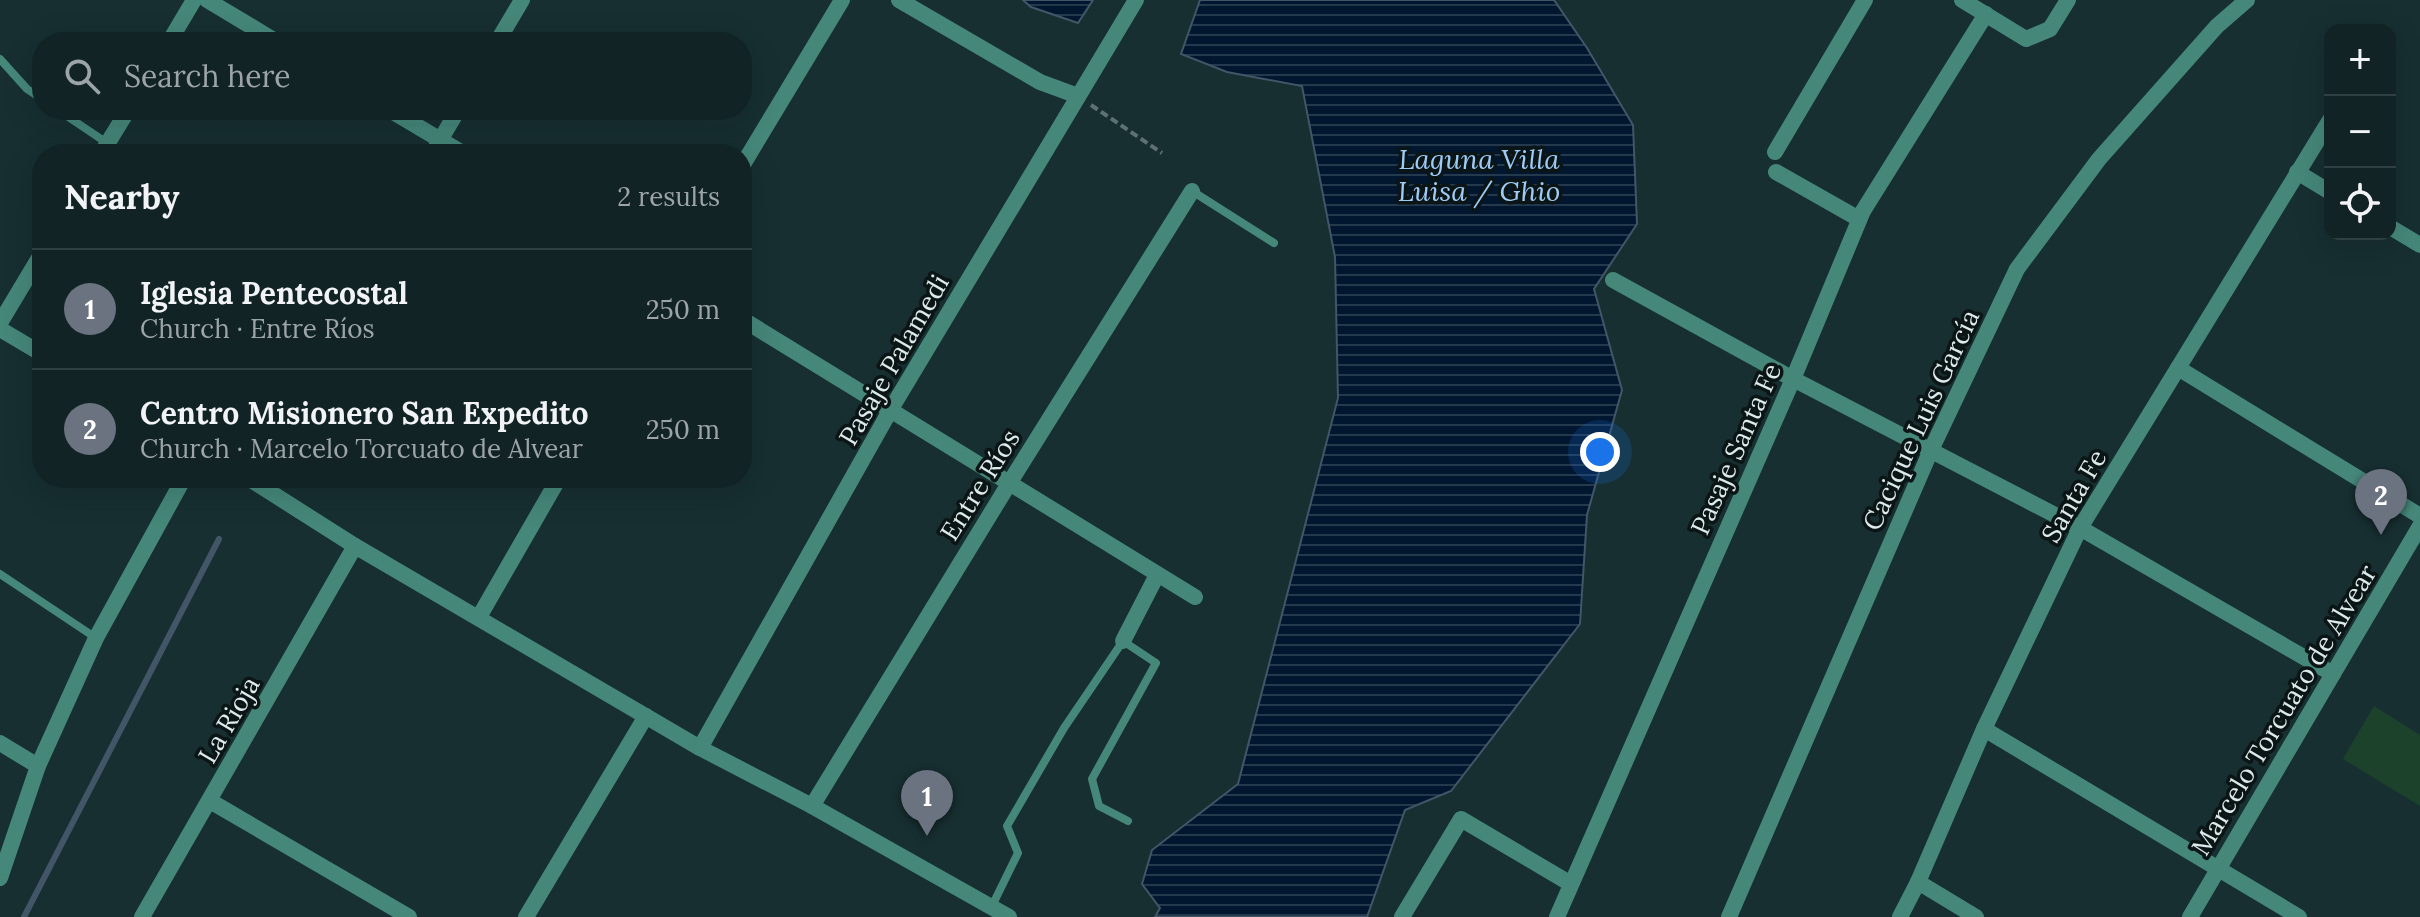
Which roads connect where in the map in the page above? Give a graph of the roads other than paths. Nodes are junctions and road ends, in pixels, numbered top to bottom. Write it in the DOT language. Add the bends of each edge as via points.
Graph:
graph roads {
  1 [pos="194,0"];
  2 [pos="207,0"];
  3 [pos="522,0"];
  4 [pos="842,0"];
  5 [pos="899,0"];
  6 [pos="1136,0"];
  7 [pos="1865,0"];
  8 [pos="1962,0"];
  9 [pos="2068,0"];
  10 [pos="2247,0"];
  11 [pos="1986,14"];
  12 [pos="175,32"];
  13 [pos="260,32"];
  14 [pos="503,32"];
  15 [pos="0,59"];
  16 [pos="32,92"];
  17 [pos="1078,96"];
  18 [pos="70,120"];
  19 [pos="122,120"];
  20 [pos="402,120"];
  21 [pos="452,120"];
  22 [pos="2324,129"];
  23 [pos="98,144"];
  24 [pos="107,144"];
  25 [pos="432,144"];
  26 [pos="438,144"];
  27 [pos="752,149"];
  28 [pos="1775,152"];
  29 [pos="1776,172"];
  30 [pos="2297,172"];
  31 [pos="2324,188"];
  32 [pos="1192,191"];
  33 [pos="1859,219"];
  34 [pos="2396,231"];
  35 [pos="1274,243"];
  36 [pos="2420,245"];
  37 [pos="32,270"];
  38 [pos="1613,280"];
  39 [pos="752,325"];
  40 [pos="0,326"];
  41 [pos="32,347"];
  42 [pos="2178,368"];
  43 [pos="1793,379"];
  44 [pos="891,409"];
  45 [pos="1931,450"];
  46 [pos="1010,482"];
  47 [pos="178,488"];
  48 [pos="264,488"];
  49 [pos="553,488"];
  50 [pos="2420,516"];
  51 [pos="2420,526"];
  52 [pos="2080,528"];
  53 [pos="355,546"];
  54 [pos="0,574"];
  55 [pos="1157,575"];
  56 [pos="1195,597"];
  57 [pos="479,617"];
  58 [pos="96,638"];
  59 [pos="1123,641"];
  60 [pos="2333,674"];
  61 [pos="646,716"];
  62 [pos="1984,729"];
  63 [pos="0,743"];
  64 [pos="700,748"];
  65 [pos="38,766"];
  66 [pos="210,801"];
  67 [pos="812,806"];
  68 [pos="1128,821"];
  69 [pos="2217,870"];
  70 [pos="0,878"];
  71 [pos="1918,882"];
  72 [pos="1571,884"];
  73 [pos="992,906"];
  74 [pos="142,917"];
  75 [pos="409,917"];
  76 [pos="526,917"];
  77 [pos="1009,917"];
  78 [pos="1402,917"];
  79 [pos="1557,917"];
  80 [pos="1729,917"];
  81 [pos="1900,917"];
  82 [pos="1976,917"];
  83 [pos="2190,917"];
  84 [pos="2299,917"];
  1 -- 12 [label="street"];
  2 -- 13 [label="street"];
  3 -- 14 [label="street"];
  4 -- 27 [label="street"];
  5 -- 17 [label="street" via="1040,82"];
  6 -- 17 [label="street, Pasaje Palamedi"];
  7 -- 28 [label="street"];
  8 -- 11 [label="street"];
  9 -- 11 [label="street" via="2050,29 2026,39"];
  10 -- 45 [label="street, Cacique Luis García" via="2217,26 2099,159 2017,269"];
  11 -- 33 [label="street, Pasaje Santa Fe"];
  15 -- 16 [label="lane"];
  17 -- 44 [label="street, Pasaje Palamedi"];
  18 -- 23 [label="lane"];
  19 -- 24 [label="street"];
  20 -- 25 [label="street"];
  21 -- 26 [label="street"];
  22 -- 30 [label="street, Santa Fe"];
  29 -- 33 [label="street"];
  30 -- 31 [label="street"];
  30 -- 42 [label="street, Santa Fe"];
  32 -- 35 [label="lane"];
  32 -- 46 [label="street, Entre Ríos"];
  33 -- 43 [label="street, Pasaje Santa Fe"];
  34 -- 36 [label="street"];
  37 -- 40 [label="street"];
  38 -- 43 [label="street"];
  39 -- 44 [label="street"];
  40 -- 41 [label="street"];
  42 -- 50 [label="street"];
  42 -- 52 [label="street, Santa Fe"];
  43 -- 45 [label="street"];
  43 -- 72 [label="street, Pasaje Santa Fe"];
  44 -- 46 [label="street"];
  44 -- 64 [label="street, Pasaje Palamedi"];
  45 -- 52 [label="street"];
  45 -- 80 [label="street, Cacique Luis García"];
  46 -- 55 [label="street"];
  46 -- 67 [label="street, Entre Ríos"];
  47 -- 58 [label="street"];
  48 -- 53 [label="street"];
  49 -- 57 [label="street"];
  51 -- 60 [label="street, Marcelo Torcuato de Alvear"];
  52 -- 60 [label="street"];
  52 -- 62 [label="street, Santa Fe"];
  53 -- 57 [label="street"];
  53 -- 66 [label="street, La Rioja"];
  54 -- 58 [label="lane"];
  55 -- 56 [label="street"];
  55 -- 59 [label="street"];
  57 -- 61 [label="street"];
  58 -- 65 [label="street"];
  59 -- 68 [label="lane" via="1156,663 1092,779 1099,806"];
  59 -- 73 [label="lane" via="1007,826 1018,853"];
  60 -- 69 [label="street, Marcelo Torcuato de Alvear"];
  61 -- 64 [label="street"];
  61 -- 76 [label="street"];
  62 -- 69 [label="street"];
  62 -- 71 [label="street, Santa Fe"];
  63 -- 65 [label="street"];
  64 -- 67 [label="street"];
  65 -- 70 [label="street"];
  66 -- 74 [label="street, La Rioja"];
  66 -- 75 [label="street"];
  67 -- 73 [label="street"];
  69 -- 83 [label="street, Marcelo Torcuato de Alvear"];
  69 -- 84 [label="street"];
  71 -- 81 [label="street, Santa Fe"];
  71 -- 82 [label="street"];
  72 -- 78 [label="street" via="1461,819"];
  72 -- 79 [label="street, Pasaje Santa Fe"];
  73 -- 77 [label="street"];
}
